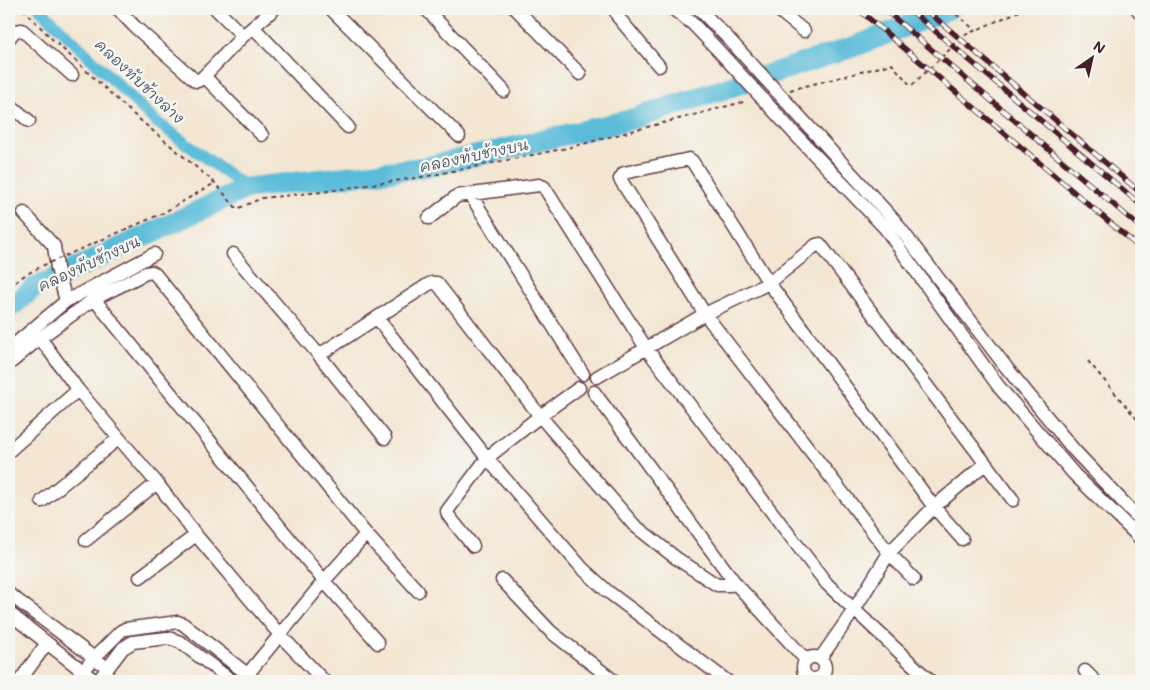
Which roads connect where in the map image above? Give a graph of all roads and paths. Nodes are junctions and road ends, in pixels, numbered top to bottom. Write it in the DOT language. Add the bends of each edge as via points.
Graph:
graph roads {
  1 [pos="23,9"];
  2 [pos="118,9"];
  3 [pos="216,9"];
  4 [pos="274,9"];
  5 [pos="331,9"];
  6 [pos="426,9"];
  7 [pos="516,9"];
  8 [pos="615,9"];
  9 [pos="673,9"];
  10 [pos="699,9"];
  11 [pos="778,9"];
  12 [pos="950,9"];
  13 [pos="1024,9"];
  14 [pos="254,28"];
  15 [pos="804,31"];
  16 [pos="976,31"];
  17 [pos="243,36"];
  18 [pos="9,38"];
  19 [pos="728,38"];
  20 [pos="718,49"];
  21 [pos="659,66"];
  22 [pos="580,74"];
  23 [pos="72,75"];
  24 [pos="204,76"];
  25 [pos="789,90"];
  26 [pos="504,92"];
  27 [pos="754,99"];
  28 [pos="9,104"];
  29 [pos="29,121"];
  30 [pos="348,127"];
  31 [pos="262,135"];
  32 [pos="459,136"];
  33 [pos="215,183"];
  34 [pos="470,194"];
  35 [pos="869,202"];
  36 [pos="24,213"];
  37 [pos="429,218"];
  38 [pos="154,254"];
  39 [pos="233,254"];
  40 [pos="769,283"];
  41 [pos="9,288"];
  42 [pos="65,296"];
  43 [pos="94,299"];
  44 [pos="705,314"];
  45 [pos="377,318"];
  46 [pos="40,338"];
  47 [pos="646,348"];
  48 [pos="9,349"];
  49 [pos="320,355"];
  50 [pos="1088,361"];
  51 [pos="9,364"];
  52 [pos="1006,367"];
  53 [pos="582,374"];
  54 [pos="597,377"];
  55 [pos="992,378"];
  56 [pos="579,388"];
  57 [pos="78,390"];
  58 [pos="594,392"];
  59 [pos="540,416"];
  60 [pos="1141,424"];
  61 [pos="119,438"];
  62 [pos="385,438"];
  63 [pos="9,451"];
  64 [pos="487,458"];
  65 [pos="985,464"];
  66 [pos="157,483"];
  67 [pos="1013,500"];
  68 [pos="42,501"];
  69 [pos="934,507"];
  70 [pos="1141,521"];
  71 [pos="366,534"];
  72 [pos="196,535"];
  73 [pos="1141,538"];
  74 [pos="962,539"];
  75 [pos="86,540"];
  76 [pos="473,546"];
  77 [pos="889,553"];
  78 [pos="140,578"];
  79 [pos="914,579"];
  80 [pos="502,580"];
  81 [pos="324,581"];
  82 [pos="736,584"];
  83 [pos="418,591"];
  84 [pos="9,594"];
  85 [pos="854,610"];
  86 [pos="9,613"];
  87 [pos="280,635"];
  88 [pos="47,643"];
  89 [pos="378,643"];
  90 [pos="94,658"];
  91 [pos="820,659"];
  92 [pos="806,660"];
  93 [pos="107,669"];
  94 [pos="1085,671"];
  95 [pos="79,676"];
  96 [pos="828,677"];
  97 [pos="805,678"];
  98 [pos="21,679"];
  99 [pos="248,679"];
  100 [pos="97,681"];
  101 [pos="232,681"];
  102 [pos="324,681"];
  103 [pos="614,681"];
  104 [pos="726,681"];
  105 [pos="930,681"];
  106 [pos="1095,681"];
  1 -- 33 [label="path" via="133,114"];
  2 -- 24 [label="street" via="196,81"];
  3 -- 17 [label="street"];
  4 -- 14 [label="street"];
  5 -- 32 [label="street"];
  6 -- 26 [label="street"];
  7 -- 22 [label="street"];
  8 -- 21 [label="street" via="618,17"];
  9 -- 20 [label="street"];
  10 -- 19 [label="street"];
  11 -- 15 [label="street"];
  12 -- 16 [label="path"];
  13 -- 16 [label="path"];
  14 -- 17 [label="street"];
  14 -- 30 [label="street"];
  16 -- 25 [label="path" via="965,35 911,86 892,64"];
  17 -- 24 [label="street"];
  18 -- 23 [label="street" via="15,31 22,30"];
  19 -- 20 [label="street"];
  19 -- 35 [label="street" via="808,126"];
  20 -- 35 [label="street" via="793,132"];
  24 -- 31 [label="street"];
  27 -- 33 [label="path" via="568,148 428,176 262,198 237,209"];
  28 -- 29 [label="street"];
  33 -- 41 [label="path, bridge" via="161,214 25,275"];
  34 -- 37 [label="street" via="457,196"];
  34 -- 47 [label="street" via="544,187"];
  34 -- 53 [label="street"];
  35 -- 52 [label="street" via="893,219"];
  35 -- 55 [label="street"];
  36 -- 42 [label="street" via="54,246"];
  38 -- 42 [label="street"];
  39 -- 49 [label="street"];
  40 -- 44 [label="street"];
  40 -- 44 [label="street" via="692,161 624,173 620,179"];
  40 -- 65 [label="street" via="820,244"];
  40 -- 69 [label="street"];
  42 -- 48 [label="street"];
  43 -- 46 [label="street"];
  43 -- 71 [label="street" via="146,273 155,274"];
  43 -- 81 [label="street"];
  44 -- 47 [label="street"];
  44 -- 77 [label="street"];
  45 -- 49 [label="street"];
  45 -- 59 [label="street" via="432,283 437,283"];
  45 -- 64 [label="street"];
  46 -- 51 [label="street"];
  46 -- 57 [label="street"];
  47 -- 54 [label="street"];
  47 -- 85 [label="street" via="827,584"];
  49 -- 62 [label="street"];
  50 -- 60 [label="path"];
  52 -- 55 [label="street"];
  52 -- 70 [label="street" via="1074,450"];
  53 -- 54 [label="street" via="591,372"];
  53 -- 56 [label="street" via="578,380"];
  54 -- 58 [label="street" via="598,385"];
  55 -- 73 [label="street" via="1074,474"];
  56 -- 58 [label="street" via="587,394"];
  56 -- 59 [label="street"];
  57 -- 61 [label="street"];
  57 -- 63 [label="street"];
  58 -- 82 [label="street"];
  59 -- 64 [label="street"];
  59 -- 82 [label="street" via="634,525 717,585"];
  61 -- 66 [label="street"];
  61 -- 68 [label="street"];
  64 -- 76 [label="street" via="446,511"];
  64 -- 104 [label="street" via="582,568 607,591"];
  65 -- 67 [label="street"];
  65 -- 69 [label="street"];
  66 -- 72 [label="street"];
  66 -- 75 [label="street"];
  69 -- 74 [label="street"];
  69 -- 77 [label="street"];
  71 -- 81 [label="street"];
  71 -- 83 [label="street"];
  72 -- 78 [label="street"];
  72 -- 87 [label="street"];
  77 -- 79 [label="street"];
  77 -- 85 [label="street"];
  80 -- 103 [label="street" via="551,632"];
  81 -- 87 [label="street"];
  81 -- 89 [label="street"];
  82 -- 92 [label="street"];
  84 -- 90 [label="street"];
  85 -- 91 [label="street"];
  85 -- 105 [label="street"];
  86 -- 88 [label="street"];
  87 -- 99 [label="street"];
  87 -- 102 [label="street"];
  88 -- 95 [label="street"];
  88 -- 98 [label="street"];
  90 -- 93 [label="street"];
  90 -- 95 [label="street"];
  90 -- 99 [label="street" via="120,631 178,622"];
  91 -- 92 [label="street" via="812,657"];
  91 -- 96 [label="street"];
  92 -- 97 [label="street"];
  93 -- 100 [label="street"];
  93 -- 101 [label="street" via="128,644 167,638 180,642"];
  94 -- 106 [label="street"];
  95 -- 100 [label="street"];
  96 -- 97 [label="street"];
}
